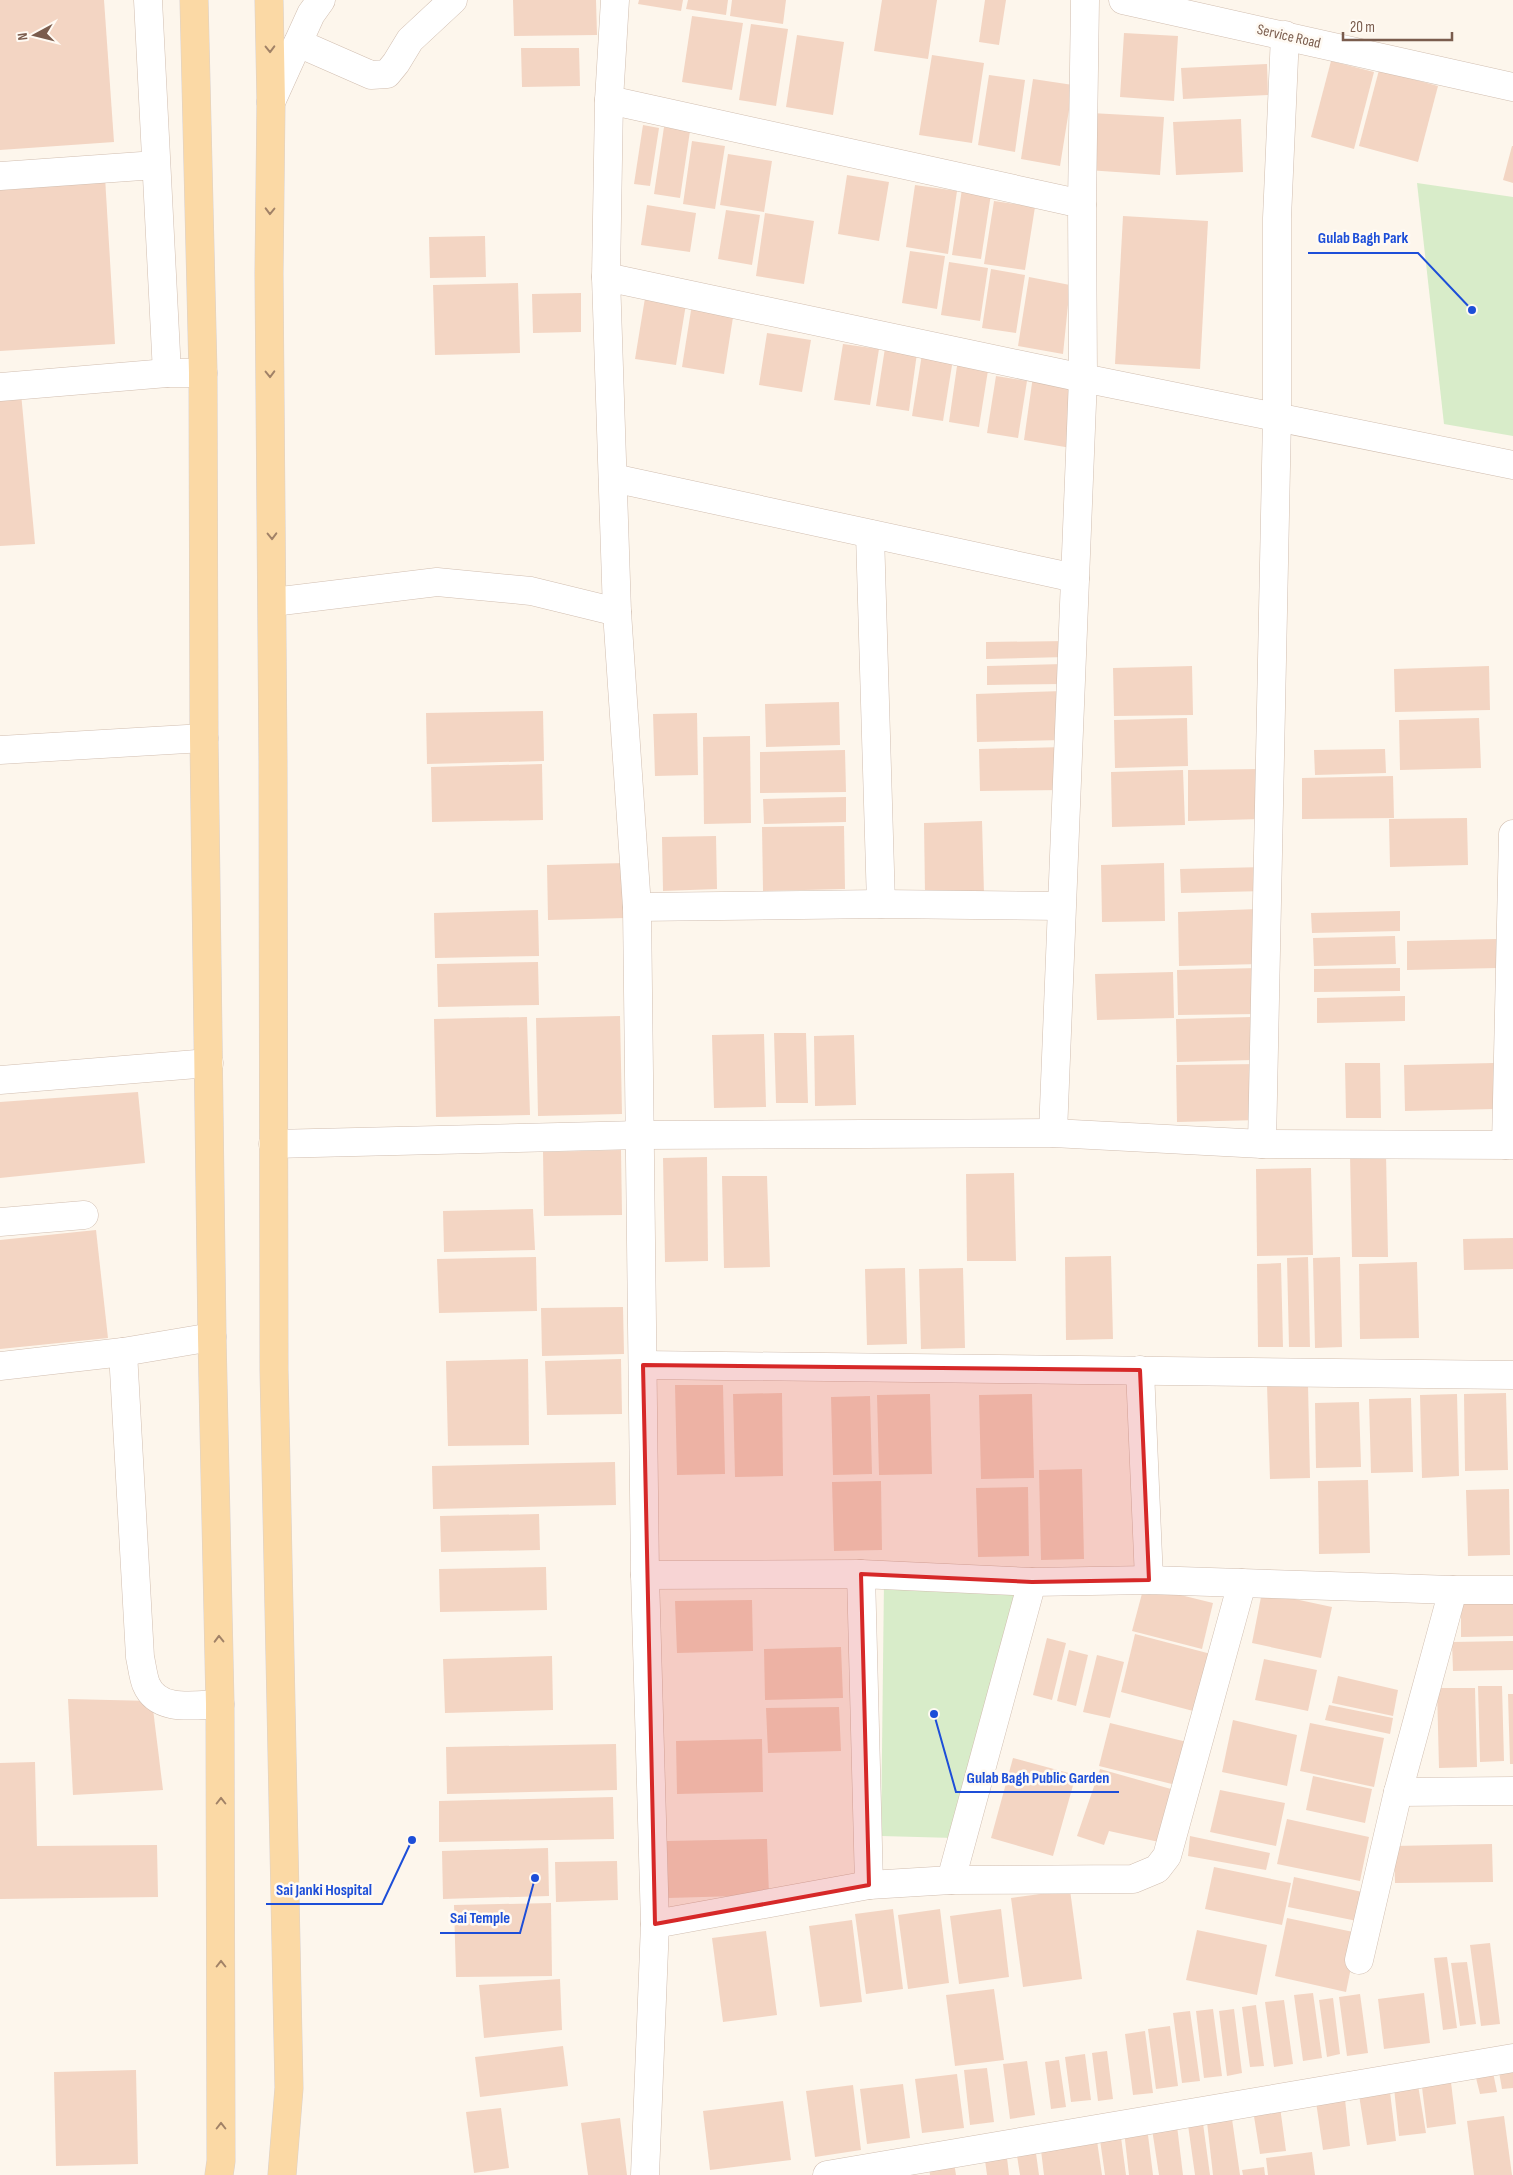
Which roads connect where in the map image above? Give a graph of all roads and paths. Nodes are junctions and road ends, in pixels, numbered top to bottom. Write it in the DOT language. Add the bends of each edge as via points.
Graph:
graph roads {
  1 [pos="148,0"];
  2 [pos="194,0"];
  3 [pos="269,0"];
  4 [pos="321,0"];
  5 [pos="453,0"];
  6 [pos="615,0"];
  7 [pos="1085,0"];
  8 [pos="1123,0"];
  9 [pos="1285,35"];
  10 [pos="298,43"];
  11 [pos="1513,87"];
  12 [pos="609,100"];
  13 [pos="271,102"];
  14 [pos="156,165"];
  15 [pos="0,176"];
  16 [pos="1082,204"];
  17 [pos="606,277"];
  18 [pos="166,374"];
  19 [pos="203,374"];
  20 [pos="1083,378"];
  21 [pos="0,387"];
  22 [pos="1277,418"];
  23 [pos="1513,465"];
  24 [pos="613,478"];
  25 [pos="870,534"];
  26 [pos="1075,578"];
  27 [pos="273,602"];
  28 [pos="617,612"];
  29 [pos="204,738"];
  30 [pos="0,750"];
  31 [pos="1513,834"];
  32 [pos="881,904"];
  33 [pos="1062,906"];
  34 [pos="637,907"];
  35 [pos="209,1063"];
  36 [pos="0,1080"];
  37 [pos="1053,1133"];
  38 [pos="640,1135"];
  39 [pos="273,1144"];
  40 [pos="1262,1144"];
  41 [pos="1510,1145"];
  42 [pos="84,1215"];
  43 [pos="0,1222"];
  44 [pos="212,1337"];
  45 [pos="123,1352"];
  46 [pos="643,1365"];
  47 [pos="0,1366"];
  48 [pos="1140,1370"];
  49 [pos="1513,1375"];
  50 [pos="860,1574"];
  51 [pos="645,1575"];
  52 [pos="1148,1580"];
  53 [pos="1032,1582"];
  54 [pos="1242,1583"];
  55 [pos="1453,1590"];
  56 [pos="1513,1590"];
  57 [pos="220,1704"];
  58 [pos="1513,1791"];
  59 [pos="1398,1792"];
  60 [pos="951,1880"];
  61 [pos="868,1885"];
  62 [pos="655,1924"];
  63 [pos="1359,1960"];
  64 [pos="1513,2058"];
  65 [pos="219,2175"];
  66 [pos="282,2175"];
  67 [pos="645,2175"];
  68 [pos="827,2175"];
  1 -- 14 [label="street"];
  2 -- 19 [label="main road"];
  3 -- 13 [label="main road, one-way"];
  4 -- 10 [label="street"];
  5 -- 10 [label="street" via="410,40 387,74 371,75"];
  6 -- 12 [label="street"];
  7 -- 16 [label="street"];
  8 -- 9 [label="street, Service Road"];
  9 -- 11 [label="street, Service Road"];
  9 -- 22 [label="street" via="1277,218"];
  10 -- 13 [label="street"];
  12 -- 16 [label="street"];
  12 -- 17 [label="street"];
  13 -- 27 [label="main road, one-way" via="269,283"];
  14 -- 15 [label="street"];
  14 -- 18 [label="street"];
  16 -- 20 [label="street"];
  17 -- 20 [label="street"];
  17 -- 24 [label="street"];
  18 -- 19 [label="street"];
  18 -- 21 [label="street"];
  19 -- 29 [label="main road"];
  20 -- 22 [label="street"];
  20 -- 26 [label="street"];
  22 -- 23 [label="street"];
  22 -- 40 [label="street"];
  24 -- 25 [label="street"];
  24 -- 28 [label="street"];
  25 -- 26 [label="street"];
  25 -- 32 [label="street"];
  26 -- 33 [label="street"];
  27 -- 28 [label="street" via="437,582 531,591"];
  27 -- 39 [label="main road"];
  28 -- 34 [label="street"];
  29 -- 30 [label="street"];
  29 -- 35 [label="main road"];
  31 -- 41 [label="street"];
  32 -- 33 [label="street"];
  32 -- 34 [label="street"];
  33 -- 37 [label="street"];
  34 -- 38 [label="street"];
  35 -- 36 [label="street"];
  35 -- 44 [label="main road"];
  37 -- 38 [label="street"];
  37 -- 40 [label="street"];
  38 -- 39 [label="street"];
  38 -- 46 [label="street"];
  39 -- 66 [label="main road" via="274,1370 289,2088"];
  40 -- 41 [label="street"];
  42 -- 43 [label="street"];
  44 -- 45 [label="street"];
  57 -- 44 [label="main road, one-way"];
  45 -- 47 [label="street"];
  45 -- 57 [label="street" via="140,1657 146,1684 156,1699 169,1705"];
  46 -- 48 [label="street"];
  46 -- 51 [label="street"];
  48 -- 49 [label="street"];
  48 -- 52 [label="street"];
  50 -- 51 [label="street"];
  50 -- 53 [label="street"];
  50 -- 61 [label="street"];
  51 -- 62 [label="street"];
  52 -- 53 [label="street"];
  52 -- 54 [label="street"];
  53 -- 60 [label="street"];
  54 -- 55 [label="street"];
  54 -- 60 [label="street" via="1167,1856 1157,1869 1133,1879"];
  55 -- 56 [label="street"];
  55 -- 59 [label="street"];
  65 -- 57 [label="main road, one-way"];
  58 -- 59 [label="street"];
  59 -- 63 [label="street"];
  60 -- 61 [label="street"];
  61 -- 62 [label="street"];
  62 -- 67 [label="street"];
  64 -- 68 [label="street"];
}
